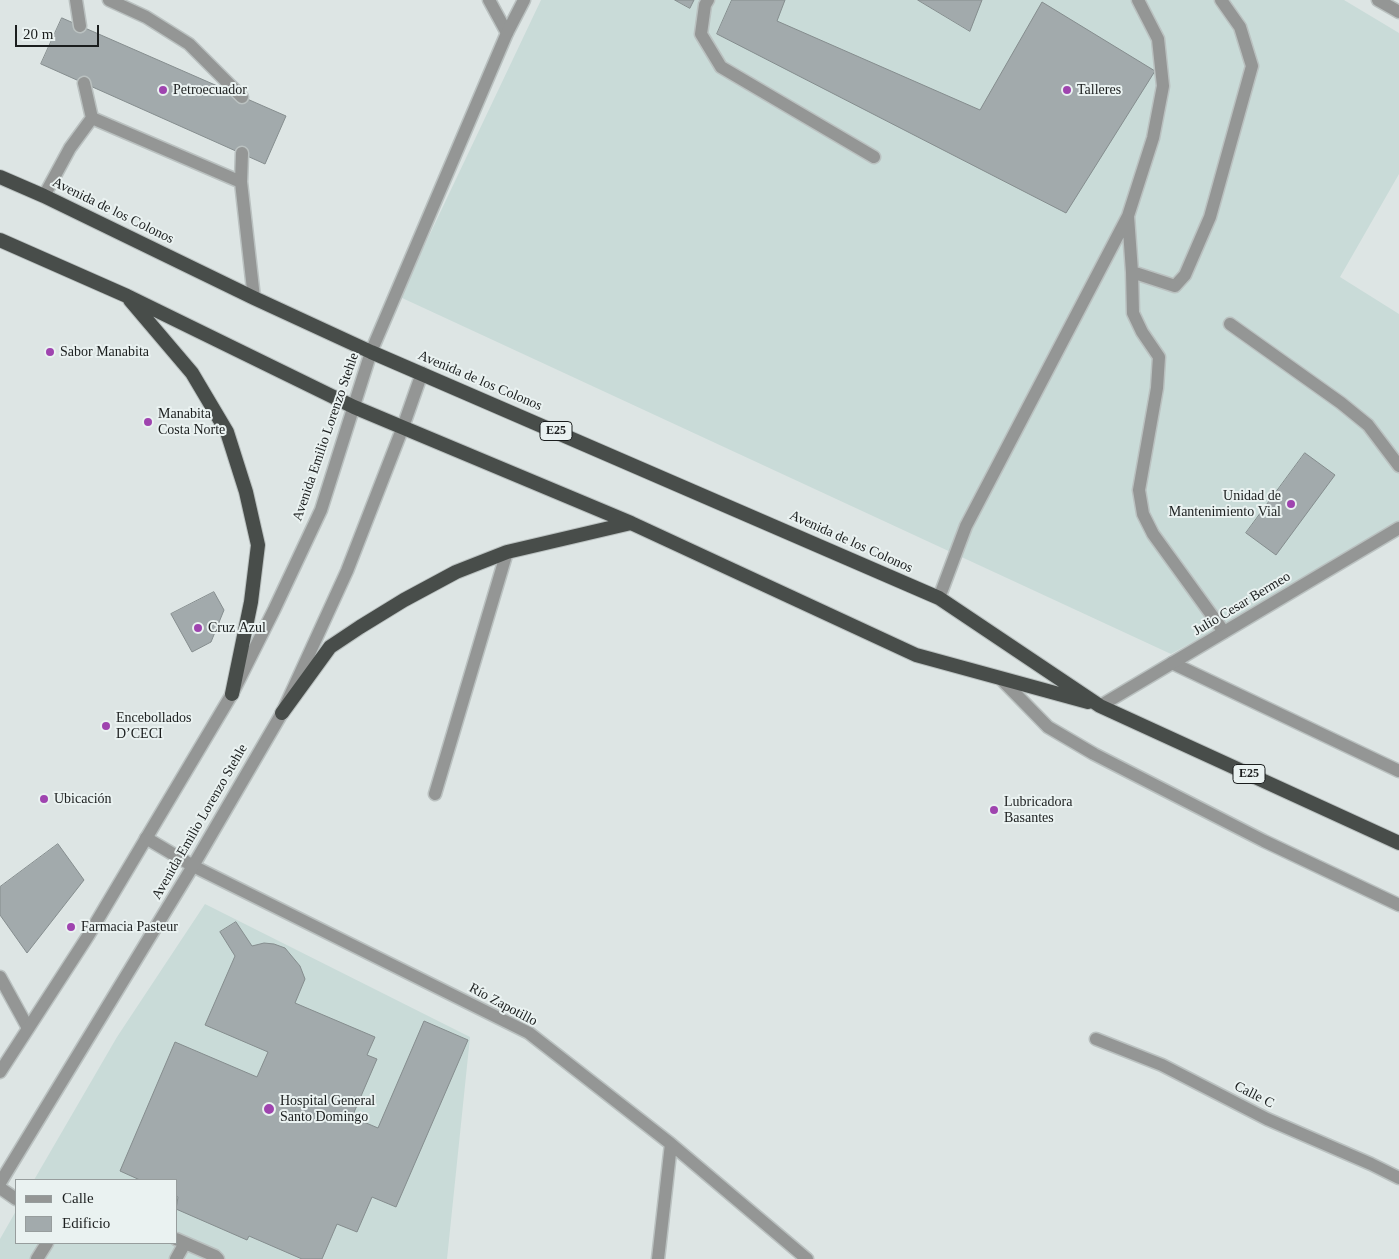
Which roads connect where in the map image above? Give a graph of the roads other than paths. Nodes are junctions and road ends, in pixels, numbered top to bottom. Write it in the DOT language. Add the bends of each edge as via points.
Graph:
graph roads {
  1 [pos="76,0"];
  2 [pos="109,0"];
  3 [pos="489,0"];
  4 [pos="524,0"];
  5 [pos="708,0"];
  6 [pos="1138,0"];
  7 [pos="1221,0"];
  8 [pos="1378,0"];
  9 [pos="1399,12"];
  10 [pos="80,26"];
  11 [pos="508,33"];
  12 [pos="84,84"];
  13 [pos="242,96"];
  14 [pos="92,118"];
  15 [pos="242,153"];
  16 [pos="874,157"];
  17 [pos="0,177"];
  18 [pos="241,182"];
  19 [pos="44,196"];
  20 [pos="1128,216"];
  21 [pos="0,240"];
  22 [pos="1132,272"];
  23 [pos="127,296"];
  24 [pos="254,298"];
  25 [pos="1230,324"];
  26 [pos="371,352"];
  27 [pos="422,373"];
  28 [pos="354,406"];
  29 [pos="403,426"];
  30 [pos="1399,466"];
  31 [pos="631,524"];
  32 [pos="1399,528"];
  33 [pos="507,552"];
  34 [pos="939,598"];
  35 [pos="1224,632"];
  36 [pos="1172,663"];
  37 [pos="1001,679"];
  38 [pos="232,694"];
  39 [pos="1100,706"];
  40 [pos="282,713"];
  41 [pos="1399,770"];
  42 [pos="435,794"];
  43 [pos="146,838"];
  44 [pos="1399,843"];
  45 [pos="193,866"];
  46 [pos="1399,905"];
  47 [pos="0,977"];
  48 [pos="28,1028"];
  49 [pos="1096,1039"];
  50 [pos="0,1072"];
  51 [pos="671,1144"];
  52 [pos="1399,1178"];
  53 [pos="0,1183"];
  54 [pos="0,1188"];
  55 [pos="15,1197"];
  56 [pos="181,1241"];
  57 [pos="47,1244"];
  58 [pos="37,1259"];
  59 [pos="176,1259"];
  60 [pos="218,1259"];
  61 [pos="658,1259"];
  62 [pos="807,1259"];
  1 -- 10 [label="street"];
  2 -- 13 [label="street" via="146,17 189,44"];
  3 -- 11 [label="street"];
  4 -- 11 [label="street, Avenida Emilio Lorenzo Stehle"];
  5 -- 16 [label="street" via="701,34 721,67"];
  6 -- 20 [label="street" via="1158,39 1163,86 1153,138"];
  7 -- 22 [label="street" via="1240,27 1252,66 1210,217 1185,275 1175,286"];
  8 -- 9 [label="street"];
  11 -- 26 [label="street, Avenida Emilio Lorenzo Stehle"];
  12 -- 14 [label="street"];
  14 -- 18 [label="street"];
  14 -- 19 [label="street" via="70,148"];
  15 -- 18 [label="street"];
  17 -- 19 [label="highway, Avenida de los Colonos / E25"];
  18 -- 24 [label="street"];
  19 -- 24 [label="highway, Avenida de los Colonos / E25"];
  20 -- 22 [label="street"];
  20 -- 34 [label="street" via="966,526"];
  21 -- 23 [label="highway, Avenida de los Colonos / E25"];
  22 -- 35 [label="street" via="1133,314 1159,357 1157,388 1139,490 1143,514 1153,534"];
  23 -- 28 [label="highway, Avenida de los Colonos / E25"];
  23 -- 38 [label="highway" via="192,372 227,432 246,492 258,545 251,602"];
  24 -- 26 [label="highway, Avenida de los Colonos / E25"];
  25 -- 30 [label="street" via="1341,403 1386,447"];
  26 -- 27 [label="highway, Avenida de los Colonos / E25"];
  26 -- 28 [label="street, Avenida Emilio Lorenzo Stehle"];
  27 -- 29 [label="street, Avenida Emilio Lorenzo Stehle"];
  27 -- 34 [label="highway, Avenida de los Colonos / E25"];
  28 -- 29 [label="highway, Avenida de los Colonos / E25"];
  28 -- 38 [label="street, Avenida Emilio Lorenzo Stehle" via="321,510"];
  29 -- 31 [label="highway, Avenida de los Colonos / E25"];
  29 -- 40 [label="street, Avenida Emilio Lorenzo Stehle" via="347,571"];
  31 -- 33 [label="highway"];
  31 -- 37 [label="highway, Avenida de los Colonos / E25" via="916,655"];
  32 -- 35 [label="street, Julio Cesar Bermeo"];
  33 -- 40 [label="highway" via="456,572 330,647"];
  33 -- 42 [label="street"];
  34 -- 39 [label="highway, Avenida de los Colonos / E25"];
  35 -- 36 [label="street, Julio Cesar Bermeo"];
  36 -- 39 [label="street, Julio Cesar Bermeo"];
  36 -- 41 [label="street"];
  37 -- 39 [label="highway, Avenida de los Colonos / E25"];
  37 -- 46 [label="street" via="1048,727 1094,754 1264,841"];
  38 -- 43 [label="street, Avenida Emilio Lorenzo Stehle"];
  39 -- 44 [label="highway, Avenida de los Colonos / E25"];
  40 -- 45 [label="street, Avenida Emilio Lorenzo Stehle"];
  43 -- 45 [label="street, Río Zapotillo"];
  43 -- 48 [label="street, Avenida Emilio Lorenzo Stehle"];
  45 -- 51 [label="street, Río Zapotillo" via="529,1033"];
  45 -- 53 [label="street, Avenida Emilio Lorenzo Stehle"];
  47 -- 48 [label="street"];
  48 -- 50 [label="street, Avenida Emilio Lorenzo Stehle"];
  49 -- 52 [label="street, Calle C" via="1162,1066 1267,1119"];
  51 -- 61 [label="street"];
  51 -- 62 [label="street, Río Zapotillo"];
  54 -- 55 [label="street"];
  56 -- 59 [label="street"];
  56 -- 60 [label="street"];
  57 -- 58 [label="street"];
}
